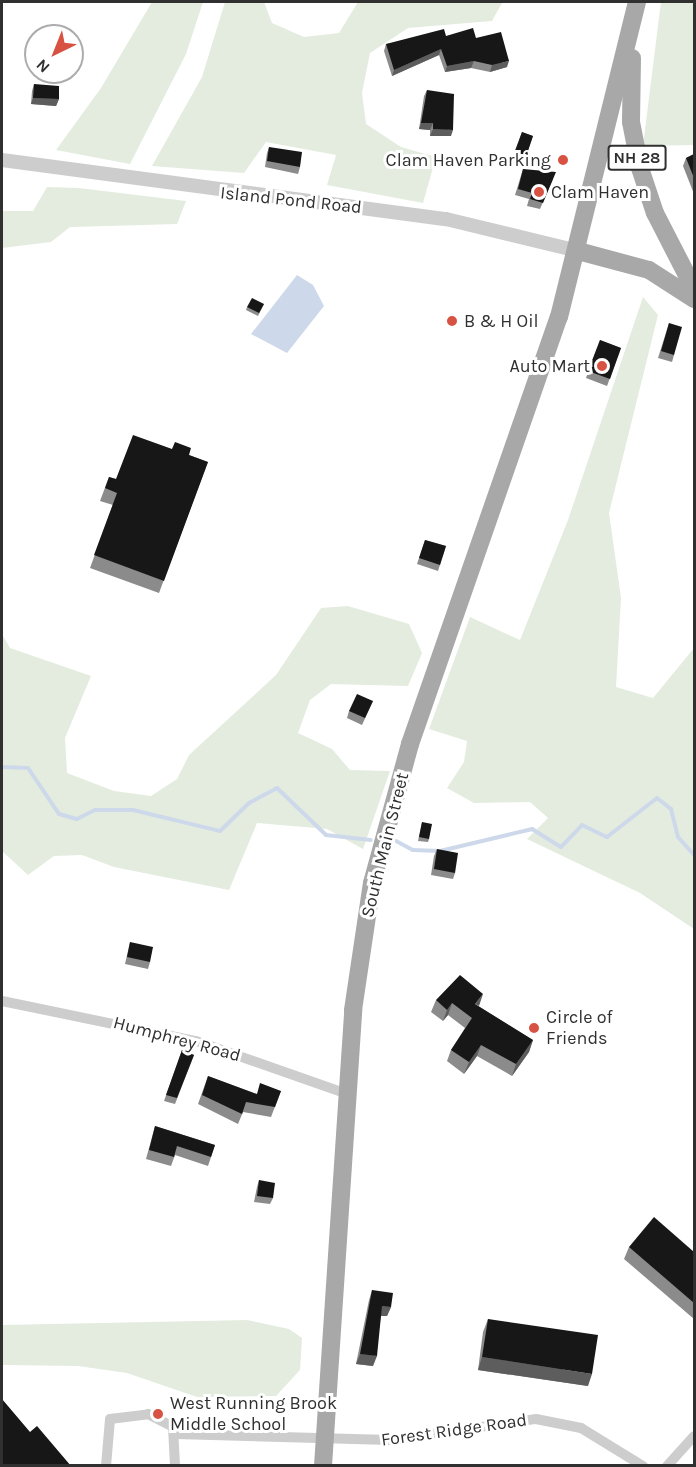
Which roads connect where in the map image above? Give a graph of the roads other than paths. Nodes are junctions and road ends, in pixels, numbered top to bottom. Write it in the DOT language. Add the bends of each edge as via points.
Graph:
graph roads {
  1 [pos="636,8"];
  2 [pos="2,160"];
  3 [pos="578,251"];
  4 [pos="694,289"];
  5 [pos="694,299"];
  6 [pos="2,1001"];
  7 [pos="347,1094"];
  8 [pos="176,1434"];
  9 [pos="694,1436"];
  10 [pos="325,1441"];
  11 [pos="106,1466"];
  12 [pos="175,1466"];
  13 [pos="323,1466"];
  14 [pos="643,1466"];
  15 [pos="667,1466"];
  1 -- 3 [label="main road, NH 28"];
  1 -- 4 [label="main road, NH 28" via="634,145 655,213"];
  2 -- 3 [label="street, Island Pond Road" via="433,217"];
  3 -- 5 [label="main road" via="649,270"];
  3 -- 7 [label="main road, South Main Street" via="383,838 363,936"];
  6 -- 7 [label="street, Humphrey Road" via="196,1041"];
  7 -- 10 [label="main road, South Main Street"];
  8 -- 10 [label="street, Forest Ridge Road"];
  8 -- 11 [label="street" via="170,1423 154,1414 110,1419"];
  8 -- 12 [label="street"];
  9 -- 15 [label="street"];
  10 -- 13 [label="main road, South Main Street"];
  10 -- 14 [label="street, Forest Ridge Road" via="418,1437 536,1419 591,1432"];
}
